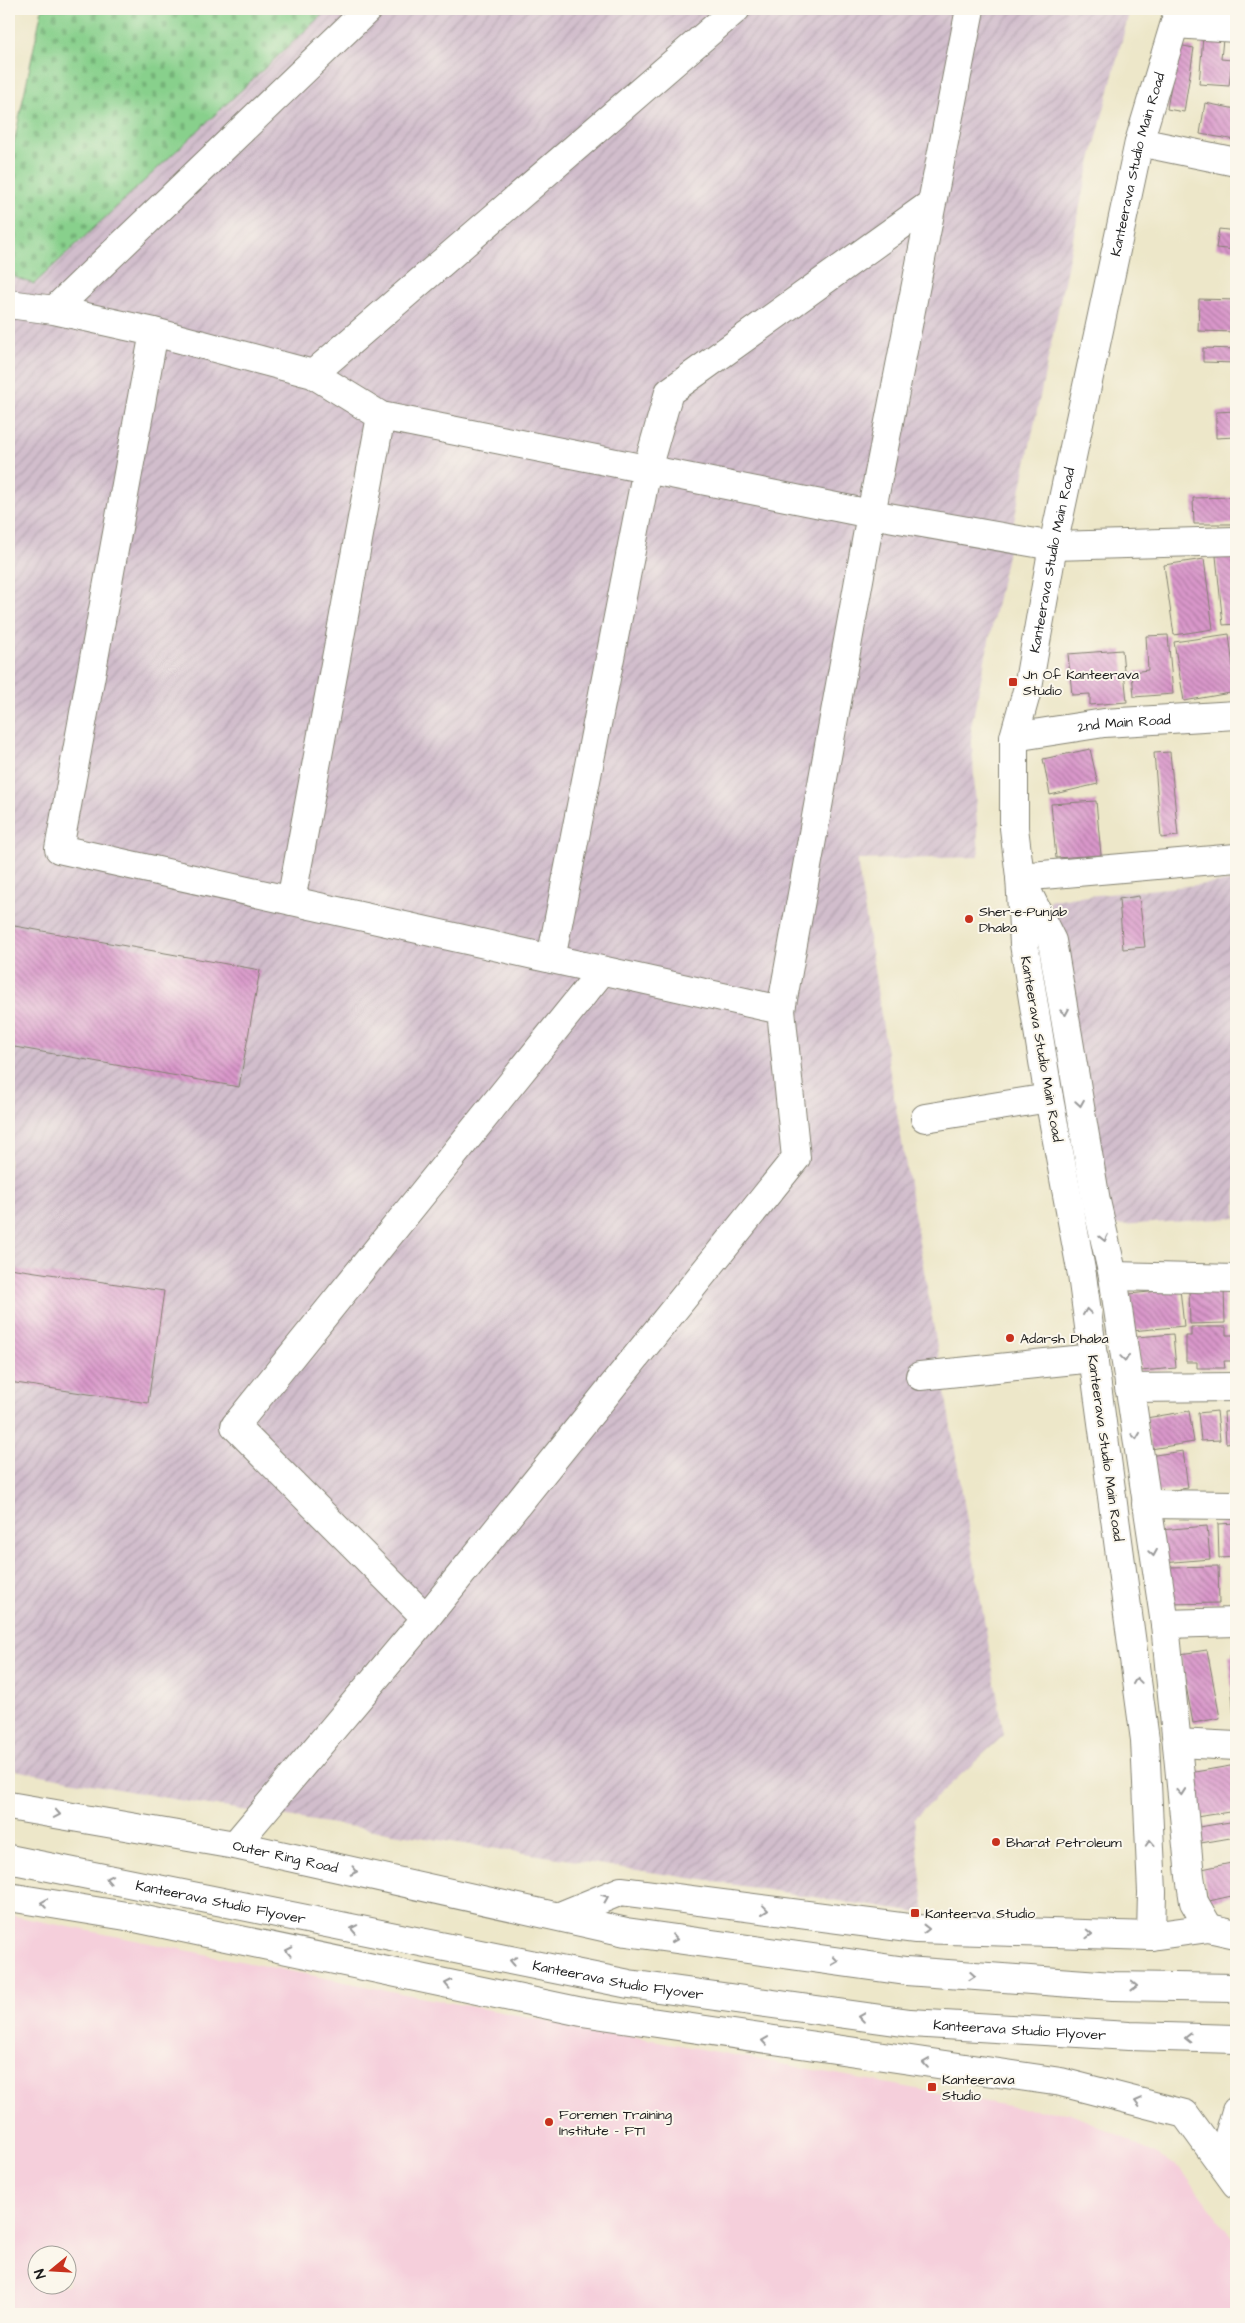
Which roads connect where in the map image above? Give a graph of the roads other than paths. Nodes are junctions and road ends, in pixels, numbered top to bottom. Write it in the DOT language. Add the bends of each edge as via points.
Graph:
graph roads {
  1 [pos="368,9"];
  2 [pos="736,9"];
  3 [pos="970,9"];
  4 [pos="1177,16"];
  5 [pos="1236,28"];
  6 [pos="1139,142"];
  7 [pos="1236,162"];
  8 [pos="932,203"];
  9 [pos="9,304"];
  10 [pos="54,310"];
  11 [pos="154,332"];
  12 [pos="313,374"];
  13 [pos="381,416"];
  14 [pos="647,469"];
  15 [pos="871,514"];
  16 [pos="1236,541"];
  17 [pos="1053,546"];
  18 [pos="1236,716"];
  19 [pos="1014,737"];
  20 [pos="1236,858"];
  21 [pos="1020,877"];
  22 [pos="290,901"];
  23 [pos="551,959"];
  24 [pos="602,971"];
  25 [pos="781,1010"];
  26 [pos="1049,1098"];
  27 [pos="926,1118"];
  28 [pos="1112,1276"];
  29 [pos="1236,1279"];
  30 [pos="1094,1358"];
  31 [pos="920,1376"];
  32 [pos="1236,1387"];
  33 [pos="1129,1388"];
  34 [pos="1146,1504"];
  35 [pos="1236,1505"];
  36 [pos="426,1618"];
  37 [pos="1236,1622"];
  38 [pos="1165,1624"];
  39 [pos="1177,1743"];
  40 [pos="1236,1746"];
  41 [pos="9,1806"];
  42 [pos="235,1844"];
  43 [pos="9,1859"];
  44 [pos="9,1897"];
  45 [pos="560,1916"];
  46 [pos="1210,1928"];
  47 [pos="1236,1934"];
  48 [pos="1151,1936"];
  49 [pos="1236,1988"];
  50 [pos="1236,2039"];
  51 [pos="1236,2111"];
  52 [pos="1228,2173"];
  1 -- 10 [label="main road"];
  2 -- 12 [label="main road"];
  3 -- 8 [label="main road"];
  4 -- 5 [label="main road"];
  4 -- 6 [label="main road, Kanteerava Studio Main Road"];
  6 -- 7 [label="main road"];
  6 -- 17 [label="main road, Kanteerava Studio Main Road"];
  8 -- 14 [label="main road" via="669,392"];
  8 -- 15 [label="main road"];
  9 -- 10 [label="main road"];
  10 -- 11 [label="main road"];
  11 -- 12 [label="main road"];
  11 -- 22 [label="main road" via="59,849"];
  12 -- 13 [label="main road"];
  13 -- 14 [label="main road"];
  13 -- 22 [label="main road"];
  14 -- 15 [label="main road"];
  14 -- 23 [label="main road"];
  15 -- 17 [label="main road"];
  15 -- 25 [label="main road"];
  16 -- 17 [label="main road"];
  17 -- 19 [label="main road, Kanteerava Studio Main Road" via="1028,686"];
  18 -- 19 [label="main road, 2nd Main Road" via="1104,723"];
  19 -- 21 [label="main road, Kanteerava Studio Main Road" via="1014,828"];
  20 -- 21 [label="main road"];
  21 -- 26 [label="main road, Kanteerava Studio Main Road" via="1024,944"];
  21 -- 28 [label="main road, one-way" via="1052,941 1096,1201"];
  22 -- 23 [label="main road"];
  23 -- 24 [label="main road"];
  24 -- 25 [label="main road"];
  24 -- 36 [label="main road" via="235,1426"];
  25 -- 36 [label="main road" via="796,1158"];
  26 -- 27 [label="main road"];
  30 -- 26 [label="main road, Kanteerava Studio Main Road, one-way" via="1071,1204"];
  28 -- 29 [label="main road"];
  28 -- 33 [label="main road, one-way"];
  30 -- 31 [label="main road"];
  48 -- 30 [label="main road, Kanteerava Studio Main Road, one-way" via="1145,1740"];
  32 -- 33 [label="main road"];
  33 -- 34 [label="main road, one-way"];
  34 -- 35 [label="main road"];
  34 -- 38 [label="main road, one-way"];
  36 -- 42 [label="main road"];
  37 -- 38 [label="main road"];
  38 -- 39 [label="main road"];
  39 -- 40 [label="main road"];
  39 -- 46 [label="main road, one-way" via="1194,1902"];
  41 -- 42 [label="main road, Outer Ring Road, one-way"];
  42 -- 45 [label="main road, Outer Ring Road, one-way"];
  50 -- 43 [label="main road, Kanteerava Studio Flyover, one-way" via="910,2023 629,1984"];
  52 -- 44 [label="main road, one-way" via="1185,2114 1061,2082 582,2012 126,1916"];
  45 -- 48 [label="main road, one-way" via="621,1891 916,1929"];
  45 -- 49 [label="main road, one-way" via="626,1932 906,1971 1113,1986"];
  46 -- 47 [label="main road"];
  46 -- 48 [label="main road"];
  51 -- 52 [label="main road"];
}
